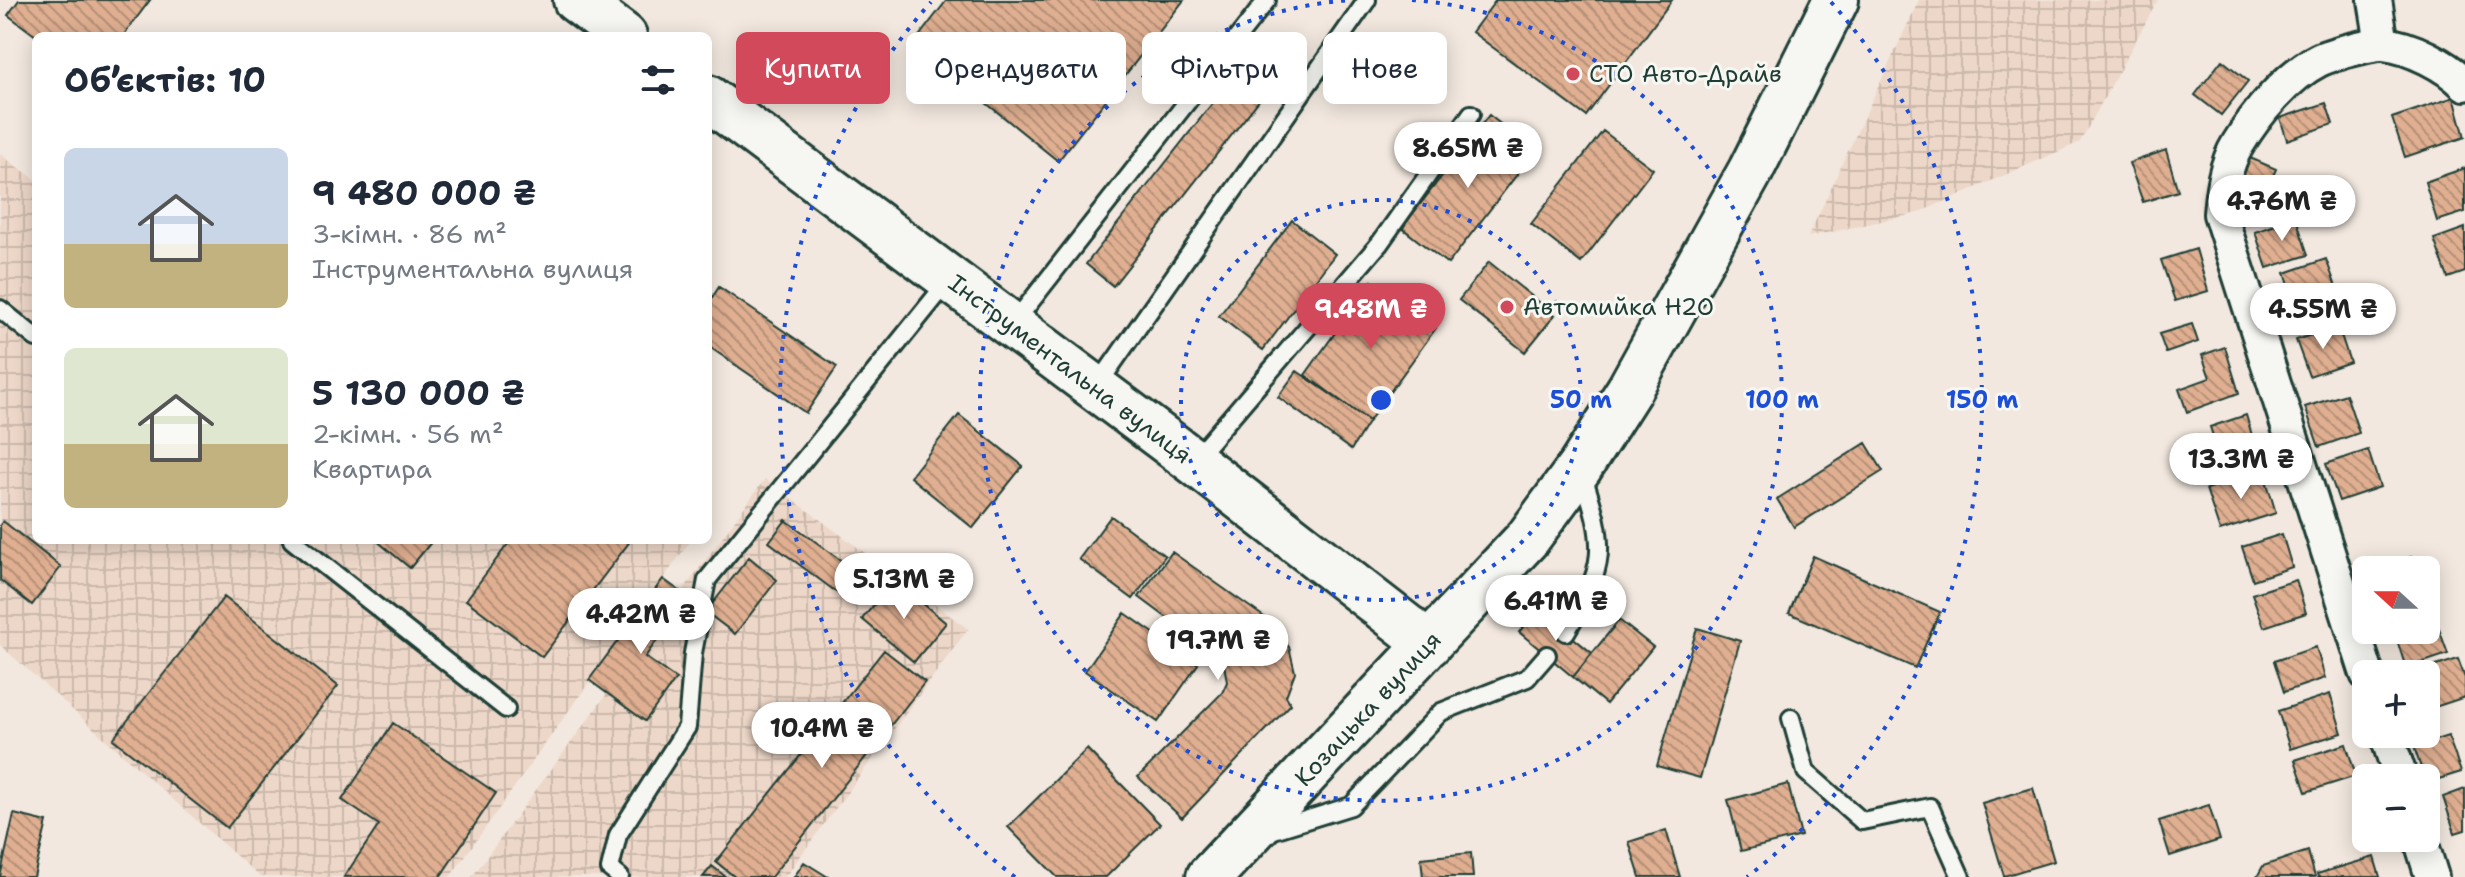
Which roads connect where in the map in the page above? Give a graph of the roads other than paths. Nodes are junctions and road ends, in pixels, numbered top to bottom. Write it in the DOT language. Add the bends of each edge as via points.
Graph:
graph roads {
  1 [pos="576,0"];
  2 [pos="1267,0"];
  3 [pos="1367,0"];
  4 [pos="1836,0"];
  5 [pos="2375,0"];
  6 [pos="619,32"];
  7 [pos="2382,44"];
  8 [pos="2465,84"];
  9 [pos="712,101"];
  10 [pos="1471,114"];
  11 [pos="950,279"];
  12 [pos="0,309"];
  13 [pos="1012,325"];
  14 [pos="32,335"];
  15 [pos="1096,388"];
  16 [pos="1193,461"];
  17 [pos="1580,467"];
  18 [pos="297,544"];
  19 [pos="1566,632"];
  20 [pos="1429,644"];
  21 [pos="1547,655"];
  22 [pos="2363,660"];
  23 [pos="506,709"];
  24 [pos="1791,718"];
  25 [pos="1250,836"];
  26 [pos="2424,852"];
  27 [pos="620,877"];
  28 [pos="1209,877"];
  29 [pos="1961,877"];
  30 [pos="2432,877"];
  1 -- 6 [label="main road"];
  2 -- 13 [label="lane"];
  3 -- 15 [label="lane"];
  4 -- 17 [label="main road, Козацька вулиця" via="1751,170 1629,390"];
  5 -- 7 [label="street"];
  7 -- 8 [label="street" via="2419,55"];
  7 -- 22 [label="street" via="2319,60 2281,90 2238,144 2224,178 2220,214"];
  9 -- 11 [label="main road, Інструментальна вулиця"];
  10 -- 16 [label="lane" via="1380,243"];
  11 -- 13 [label="main road, Інструментальна вулиця"];
  11 -- 27 [label="lane" via="707,580 693,653 687,727 618,835 610,869"];
  12 -- 14 [label="lane"];
  13 -- 15 [label="main road, Інструментальна вулиця"];
  15 -- 16 [label="main road, Інструментальна вулиця"];
  16 -- 20 [label="main road, Інструментальна вулиця"];
  17 -- 19 [label="lane" via="1602,549 1598,574"];
  17 -- 20 [label="main road, Козацька вулиця" via="1528,538"];
  18 -- 23 [label="lane"];
  20 -- 25 [label="main road, Козацька вулиця"];
  21 -- 25 [label="lane" via="1527,678 1441,712 1351,806"];
  24 -- 29 [label="lane" via="1806,772 1862,821 1930,807"];
  25 -- 28 [label="main road, Козацька вулиця"];
  26 -- 30 [label="street"];
}
